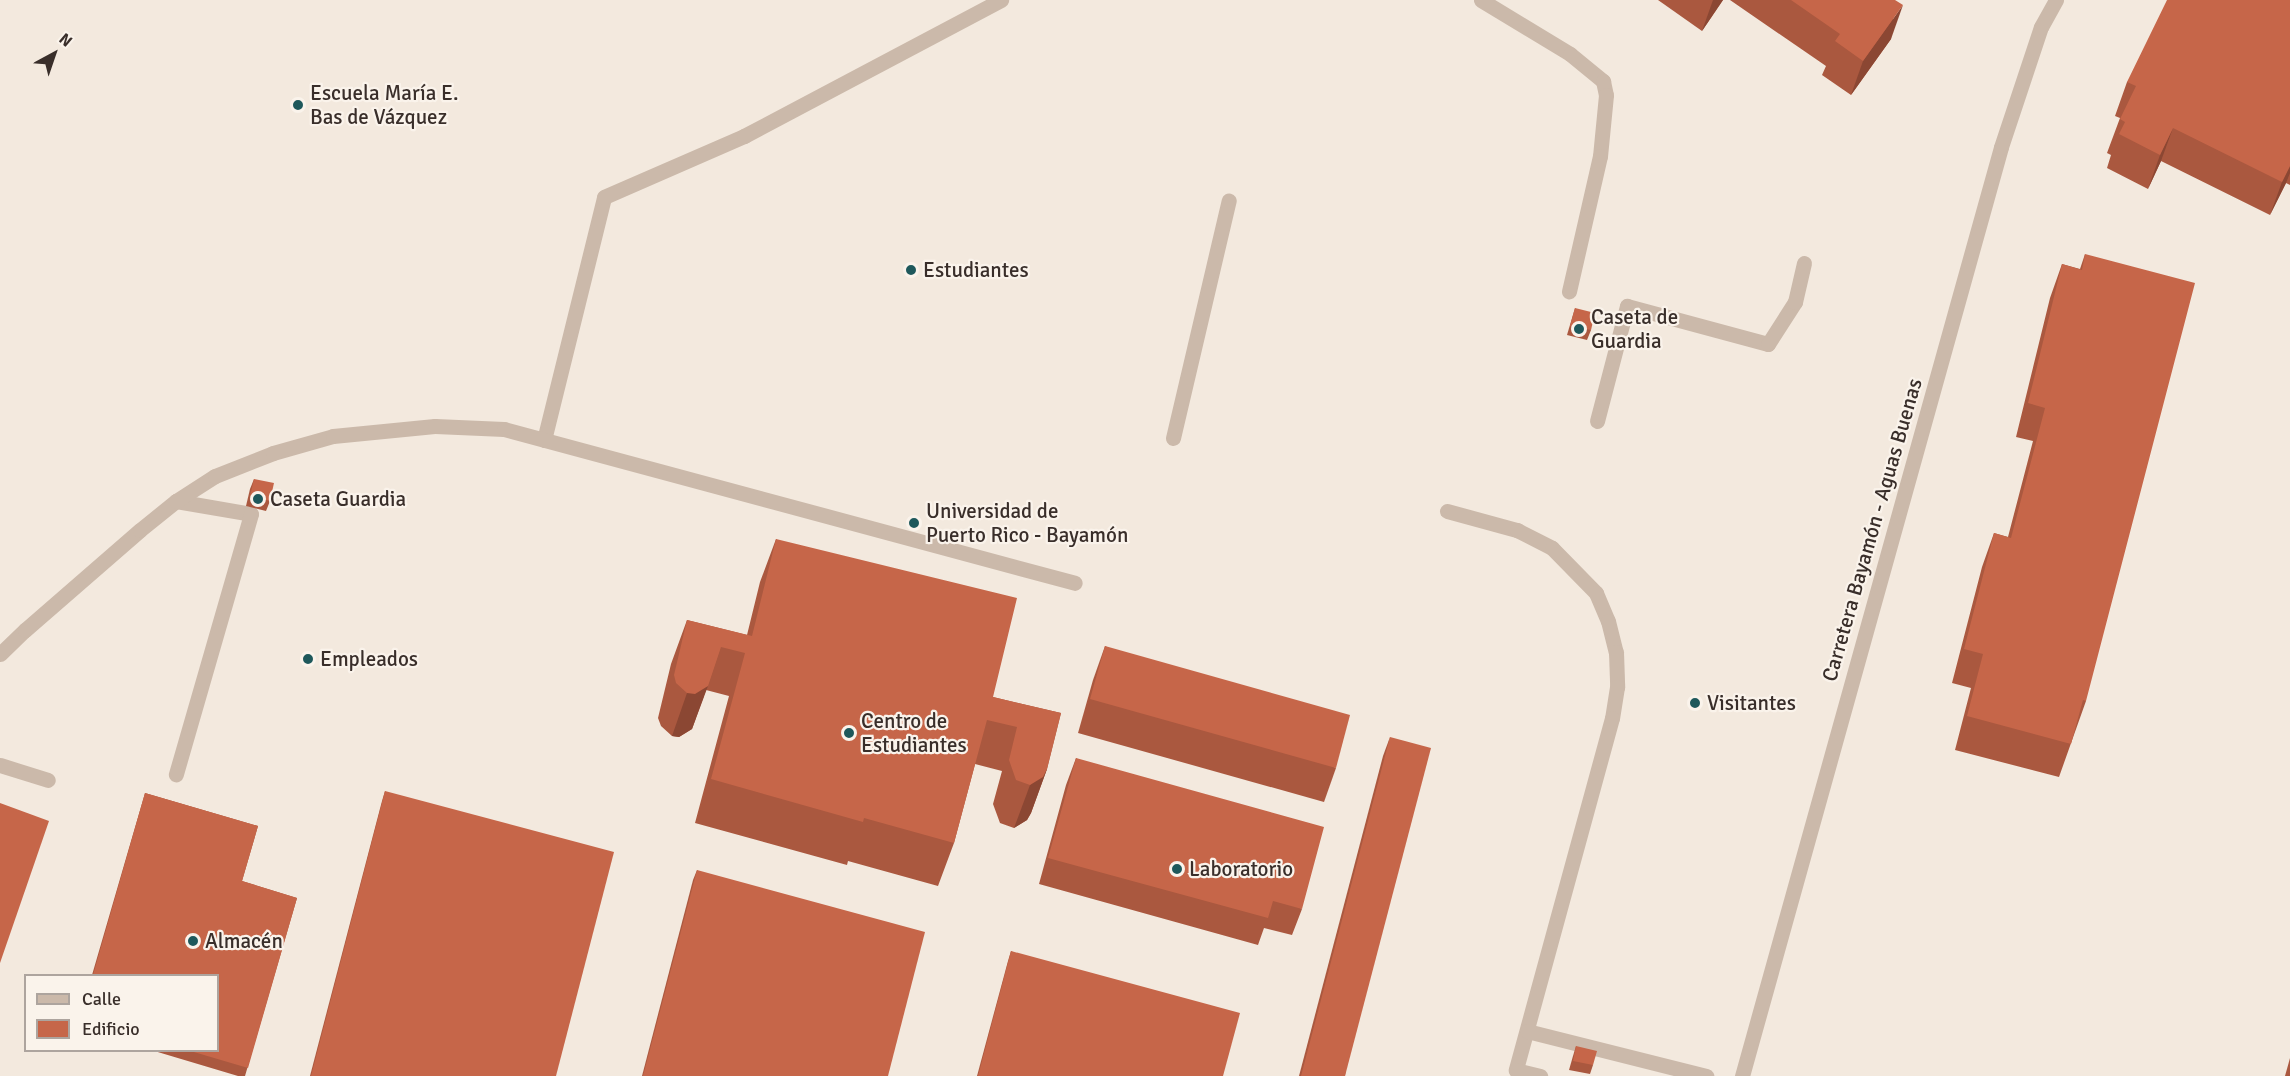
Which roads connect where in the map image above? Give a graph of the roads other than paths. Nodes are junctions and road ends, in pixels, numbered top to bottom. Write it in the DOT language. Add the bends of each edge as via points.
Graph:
graph roads {
  1 [pos="1001,0"];
  2 [pos="1481,0"];
  3 [pos="2056,0"];
  4 [pos="1229,200"];
  5 [pos="1804,263"];
  6 [pos="1569,291"];
  7 [pos="1597,420"];
  8 [pos="1173,438"];
  9 [pos="543,440"];
  10 [pos="176,501"];
  11 [pos="1448,511"];
  12 [pos="1075,583"];
  13 [pos="0,654"];
  14 [pos="0,765"];
  15 [pos="176,774"];
  16 [pos="48,780"];
  17 [pos="1527,1031"];
  18 [pos="1540,1076"];
  19 [pos="1706,1076"];
  20 [pos="1742,1076"];
  1 -- 9 [label="street" via="744,136 604,197"];
  2 -- 6 [label="street" via="1570,54 1603,81 1606,95 1600,156"];
  3 -- 20 [label="street, Carretera Bayamón - Aguas Buenas" via="2041,27 2001,147"];
  4 -- 8 [label="street"];
  5 -- 7 [label="street" via="1795,302 1768,344 1627,306"];
  9 -- 10 [label="street" via="504,429 435,426 333,436 273,453 215,476"];
  9 -- 12 [label="street"];
  10 -- 13 [label="street"];
  10 -- 15 [label="street" via="251,514"];
  11 -- 17 [label="street" via="1517,530 1552,548 1596,593 1616,652 1617,687 1612,718"];
  14 -- 16 [label="street"];
  17 -- 18 [label="street" via="1516,1070"];
  17 -- 19 [label="street"];
}
